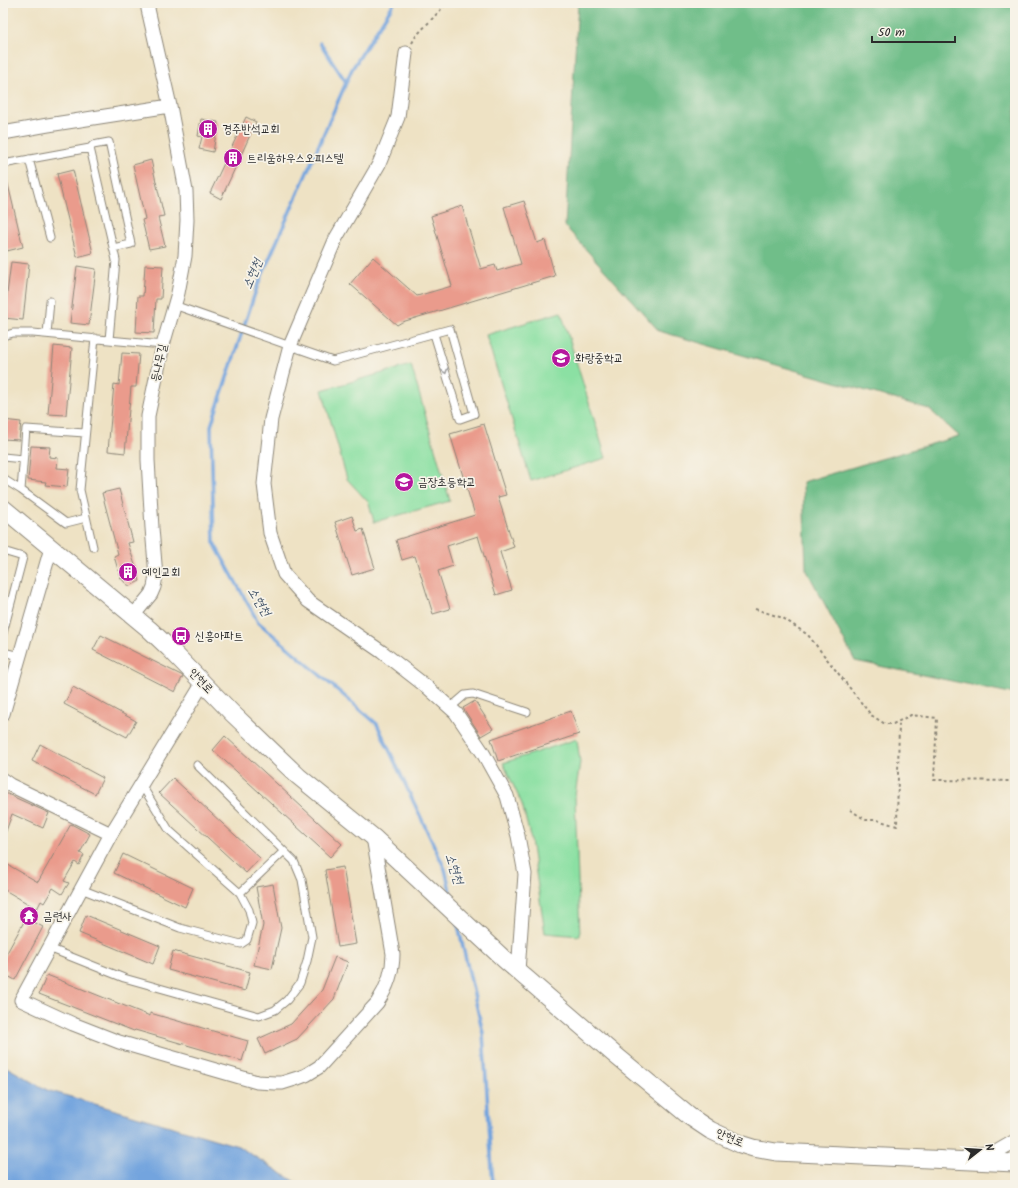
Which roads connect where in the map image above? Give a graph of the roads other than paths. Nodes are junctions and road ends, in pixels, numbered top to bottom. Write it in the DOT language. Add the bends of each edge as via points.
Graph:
graph roads {
  1 [pos="149,3"];
  2 [pos="406,53"];
  3 [pos="170,106"];
  4 [pos="3,133"];
  5 [pos="90,148"];
  6 [pos="29,160"];
  7 [pos="3,164"];
  8 [pos="50,238"];
  9 [pos="114,248"];
  10 [pos="50,302"];
  11 [pos="174,305"];
  12 [pos="47,334"];
  13 [pos="434,334"];
  14 [pos="3,336"];
  15 [pos="95,338"];
  16 [pos="108,340"];
  17 [pos="163,345"];
  18 [pos="290,346"];
  19 [pos="85,433"];
  20 [pos="3,457"];
  21 [pos="23,459"];
  22 [pos="3,477"];
  23 [pos="21,490"];
  24 [pos="3,508"];
  25 [pos="86,518"];
  26 [pos="93,547"];
  27 [pos="51,548"];
  28 [pos="3,551"];
  29 [pos="133,616"];
  30 [pos="3,633"];
  31 [pos="3,652"];
  32 [pos="20,656"];
  33 [pos="203,683"];
  34 [pos="450,708"];
  35 [pos="527,712"];
  36 [pos="3,714"];
  37 [pos="197,766"];
  38 [pos="3,780"];
  39 [pos="141,784"];
  40 [pos="111,834"];
  41 [pos="373,838"];
  42 [pos="284,851"];
  43 [pos="81,889"];
  44 [pos="240,893"];
  45 [pos="49,948"];
  46 [pos="511,966"];
  47 [pos="1015,1141"];
  48 [pos="939,1159"];
  49 [pos="1015,1163"];
  1 -- 3 [label="street, 등나무길" via="148,9"];
  2 -- 18 [label="street" via="398,117 378,164 336,238"];
  3 -- 4 [label="street"];
  3 -- 11 [label="street, 등나무길" via="186,191 187,220 185,256"];
  5 -- 6 [label="lane"];
  5 -- 9 [label="lane"];
  5 -- 9 [label="lane" via="109,142 131,244"];
  6 -- 7 [label="lane"];
  6 -- 8 [label="lane"];
  9 -- 16 [label="lane" via="116,260"];
  10 -- 12 [label="lane"];
  11 -- 17 [label="street, 등나무길"];
  11 -- 18 [label="lane"];
  12 -- 14 [label="lane" via="13,333"];
  12 -- 15 [label="lane"];
  13 -- 13 [label="lane, one-way" via="460,419 474,414 450,329"];
  13 -- 18 [label="lane" via="333,361"];
  15 -- 16 [label="lane"];
  15 -- 19 [label="lane"];
  16 -- 17 [label="lane"];
  17 -- 29 [label="street, 등나무길" via="148,416 148,460 156,576 150,594"];
  18 -- 34 [label="street" via="271,419 264,484 270,533 284,574 308,601 382,652"];
  19 -- 21 [label="lane" via="26,429"];
  19 -- 25 [label="lane" via="80,490"];
  20 -- 21 [label="lane"];
  21 -- 23 [label="lane"];
  22 -- 23 [label="lane"];
  23 -- 25 [label="lane" via="66,523"];
  24 -- 27 [label="street, 안현로"];
  25 -- 26 [label="lane"];
  27 -- 29 [label="street, 안현로"];
  27 -- 32 [label="street"];
  28 -- 30 [label="lane" via="23,557"];
  29 -- 33 [label="street, 안현로"];
  31 -- 32 [label="lane"];
  32 -- 36 [label="street"];
  33 -- 39 [label="street"];
  33 -- 41 [label="street, 안현로" via="298,776"];
  34 -- 35 [label="lane" via="465,695 473,694"];
  34 -- 46 [label="street" via="483,753 506,796 518,836 524,874"];
  37 -- 42 [label="lane"];
  38 -- 40 [label="street"];
  39 -- 40 [label="street"];
  39 -- 44 [label="lane" via="169,830"];
  40 -- 43 [label="street"];
  41 -- 45 [label="street" via="393,954 390,976 377,1003 319,1067 298,1078 282,1083 257,1082 119,1042 21,1000"];
  41 -- 46 [label="street, 안현로"];
  42 -- 44 [label="lane"];
  42 -- 45 [label="lane" via="294,861 302,880 312,937 300,983 287,1000 274,1010 259,1016 242,1012 124,978"];
  43 -- 44 [label="lane" via="180,928 241,944 247,940 252,923 249,910"];
  43 -- 45 [label="street"];
  46 -- 48 [label="street, 안현로" via="690,1116 726,1138 753,1148 776,1152"];
  47 -- 48 [label="street" via="996,1152"];
  48 -- 49 [label="street, 안현로"];
}
